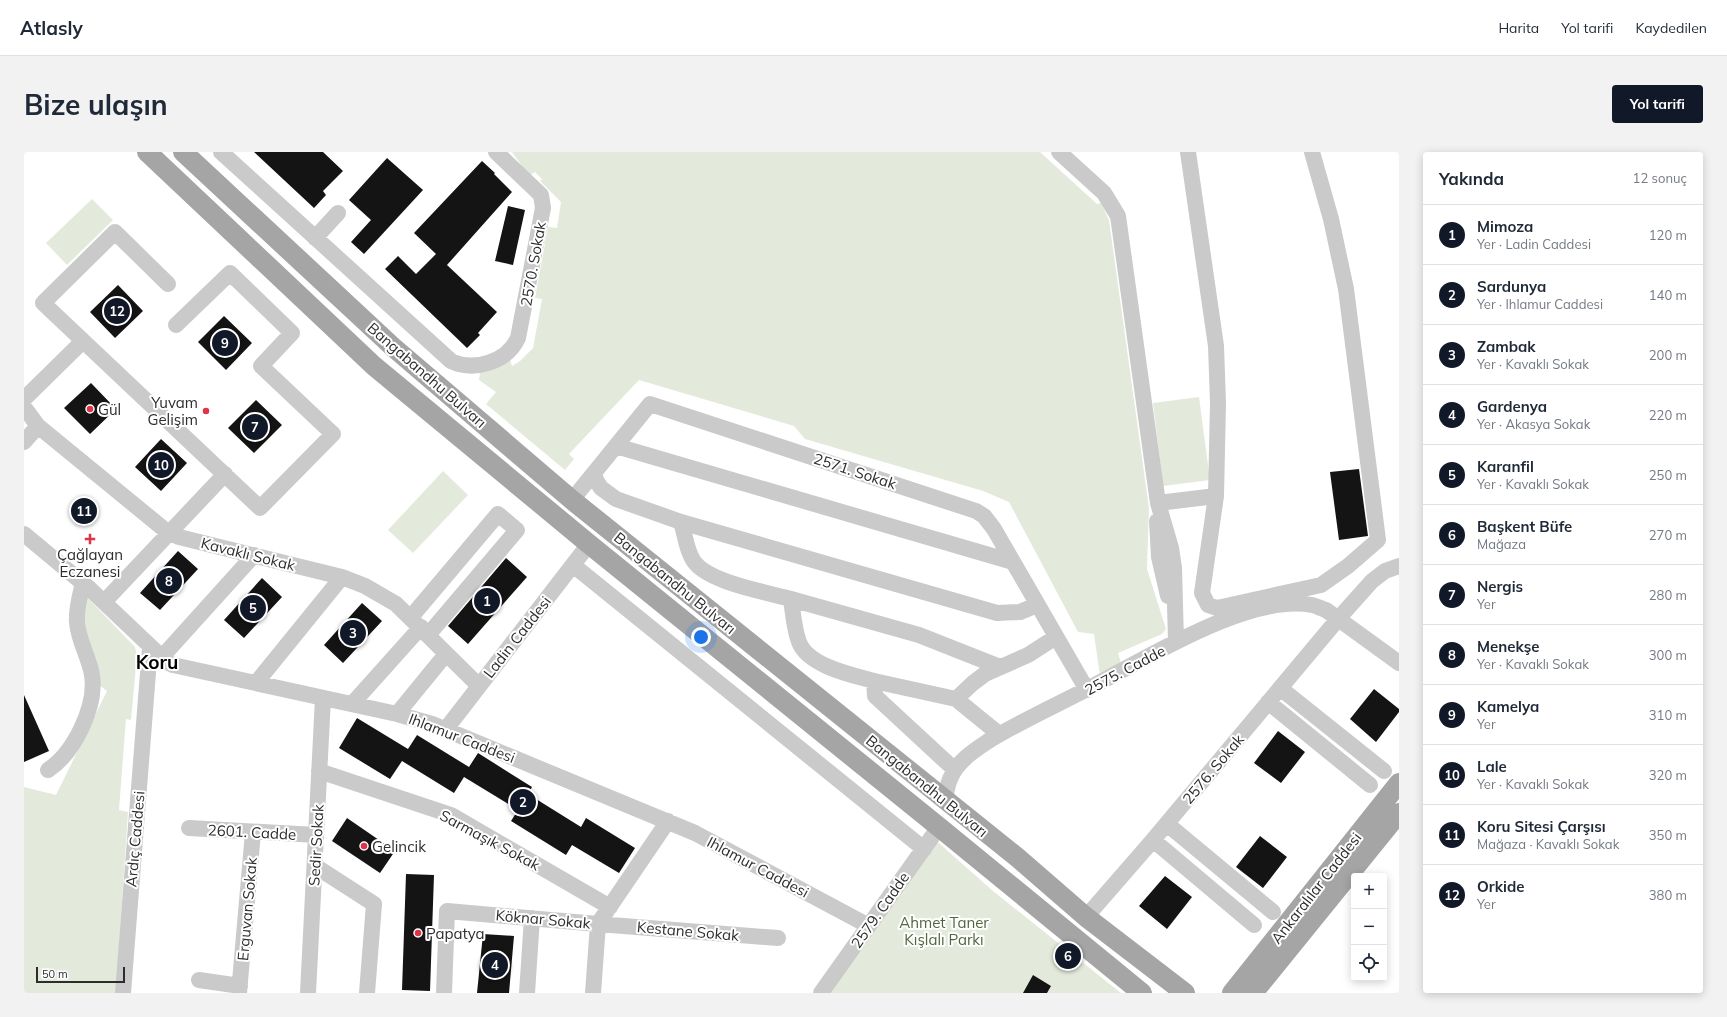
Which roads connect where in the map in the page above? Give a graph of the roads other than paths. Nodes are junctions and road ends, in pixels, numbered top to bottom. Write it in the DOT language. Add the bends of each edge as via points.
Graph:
graph roads {
  1 [pos="147,152"];
  2 [pos="183,152"];
  3 [pos="221,152"];
  4 [pos="496,152"];
  5 [pos="1060,152"];
  6 [pos="1188,152"];
  7 [pos="1312,152"];
  8 [pos="338,213"];
  9 [pos="315,238"];
  10 [pos="168,284"];
  11 [pos="176,325"];
  12 [pos="83,340"];
  13 [pos="25,408"];
  14 [pos="38,426"];
  15 [pos="24,442"];
  16 [pos="616,446"];
  17 [pos="594,473"];
  18 [pos="225,474"];
  19 [pos="1216,496"];
  20 [pos="572,500"];
  21 [pos="1158,503"];
  22 [pos="682,522"];
  23 [pos="170,533"];
  24 [pos="24,534"];
  25 [pos="589,544"];
  26 [pos="254,555"];
  27 [pos="1012,562"];
  28 [pos="573,564"];
  29 [pos="1399,566"];
  30 [pos="342,578"];
  31 [pos="83,583"];
  32 [pos="791,599"];
  33 [pos="104,602"];
  34 [pos="1037,605"];
  35 [pos="1338,619"];
  36 [pos="420,626"];
  37 [pos="1056,637"];
  38 [pos="1176,642"];
  39 [pos="446,654"];
  40 [pos="159,656"];
  41 [pos="1399,663"];
  42 [pos="1000,667"];
  43 [pos="874,681"];
  44 [pos="256,683"];
  45 [pos="147,685"];
  46 [pos="479,686"];
  47 [pos="1280,688"];
  48 [pos="1087,690"];
  49 [pos="323,698"];
  50 [pos="956,699"];
  51 [pos="1268,702"];
  52 [pos="352,704"];
  53 [pos="397,714"];
  54 [pos="446,729"];
  55 [pos="999,734"];
  56 [pos="48,770"];
  57 [pos="955,770"];
  58 [pos="319,771"];
  59 [pos="1392,777"];
  60 [pos="1370,785"];
  61 [pos="945,801"];
  62 [pos="1399,814"];
  63 [pos="668,821"];
  64 [pos="1167,824"];
  65 [pos="939,827"];
  66 [pos="189,828"];
  67 [pos="253,832"];
  68 [pos="316,835"];
  69 [pos="1153,840"];
  70 [pos="924,849"];
  71 [pos="315,866"];
  72 [pos="610,907"];
  73 [pos="1273,912"];
  74 [pos="1086,917"];
  75 [pos="532,918"];
  76 [pos="598,924"];
  77 [pos="1254,925"];
  78 [pos="869,926"];
  79 [pos="778,938"];
  80 [pos="199,980"];
  81 [pos="239,990"];
  82 [pos="123,993"];
  83 [pos="308,993"];
  84 [pos="367,993"];
  85 [pos="444,993"];
  86 [pos="527,993"];
  87 [pos="593,993"];
  88 [pos="821,993"];
  89 [pos="1142,993"];
  90 [pos="1185,993"];
  91 [pos="1232,993"];
  92 [pos="1253,993"];
  1 -- 25 [label="main road, Bangabandhu Bulvarı" via="374,366"];
  2 -- 20 [label="main road, Bangabandhu Bulvarı" via="393,348"];
  3 -- 9 [label="street"];
  4 -- 9 [label="street, 2570. Sokak" via="541,195 543,208 518,338 510,349 494,361 472,366 451,361"];
  5 -- 21 [label="street" via="1104,192 1118,216"];
  6 -- 19 [label="street" via="1216,346"];
  7 -- 19 [label="street" via="1331,219 1346,288 1378,540 1321,585 1212,608 1204,600 1202,593"];
  8 -- 9 [label="street"];
  10 -- 12 [label="street" via="115,232 43,302"];
  11 -- 18 [label="street" via="230,273 292,333 261,366 333,434 260,508"];
  12 -- 13 [label="street"];
  12 -- 18 [label="street"];
  13 -- 14 [label="street, Kavaklı Sokak"];
  14 -- 15 [label="street"];
  14 -- 23 [label="street, Kavaklı Sokak"];
  16 -- 17 [label="street, 2571. Sokak"];
  16 -- 27 [label="street"];
  16 -- 27 [label="street, 2571. Sokak" via="650,404 976,511 990,522"];
  17 -- 20 [label="street, 2571. Sokak"];
  17 -- 22 [label="street" via="601,488 616,499"];
  18 -- 23 [label="street"];
  19 -- 21 [label="street"];
  20 -- 61 [label="main road, Bangabandhu Bulvarı"];
  21 -- 38 [label="street" via="1159,557"];
  22 -- 32 [label="street" via="691,555 701,570 716,578"];
  22 -- 34 [label="street" via="996,613 1020,612"];
  23 -- 26 [label="street, Kavaklı Sokak"];
  23 -- 33 [label="street"];
  24 -- 31 [label="street, Ihlamur Caddesi"];
  25 -- 28 [label="street, Ladin Caddesi"];
  25 -- 65 [label="main road, Bangabandhu Bulvarı"];
  26 -- 30 [label="street, Kavaklı Sokak"];
  26 -- 40 [label="street"];
  27 -- 34 [label="street, 2571. Sokak"];
  28 -- 46 [label="street, Ladin Caddesi"];
  28 -- 70 [label="street"];
  29 -- 35 [label="street, 2576. Sokak" via="1372,581"];
  30 -- 36 [label="street, Kavaklı Sokak" via="388,598"];
  30 -- 44 [label="street"];
  31 -- 33 [label="street, Ihlamur Caddesi"];
  31 -- 56 [label="street" via="77,620 92,675 92,694 86,716 73,744 61,760"];
  32 -- 42 [label="street" via="919,635"];
  32 -- 43 [label="street" via="799,643 806,652 828,667"];
  33 -- 40 [label="street, Ihlamur Caddesi"];
  34 -- 37 [label="street, 2571. Sokak"];
  35 -- 38 [label="street, 2575. Cadde" via="1313,605 1288,604 1214,624"];
  35 -- 41 [label="street, 2575. Cadde"];
  35 -- 47 [label="street, 2576. Sokak"];
  36 -- 36 [label="street" via="498,514 517,530"];
  36 -- 39 [label="street, Kavaklı Sokak"];
  36 -- 52 [label="street"];
  37 -- 42 [label="street" via="1028,655"];
  37 -- 48 [label="street, 2571. Sokak"];
  38 -- 48 [label="street, 2575. Cadde"];
  39 -- 46 [label="street, Kavaklı Sokak"];
  39 -- 53 [label="street"];
  40 -- 44 [label="street, Ihlamur Caddesi" via="174,665"];
  40 -- 45 [label="street, Ardıç Caddesi"];
  40 -- 45 [label="street"];
  42 -- 50 [label="street" via="973,682"];
  43 -- 50 [label="street"];
  43 -- 57 [label="street" via="875,696"];
  44 -- 49 [label="street, Ihlamur Caddesi"];
  45 -- 82 [label="street, Ardıç Caddesi"];
  46 -- 54 [label="street, Ladin Caddesi"];
  47 -- 51 [label="street, 2576. Sokak"];
  47 -- 59 [label="street"];
  48 -- 55 [label="street, 2575. Cadde"];
  49 -- 52 [label="street, Ihlamur Caddesi"];
  49 -- 58 [label="street, Sedir Sokak"];
  50 -- 55 [label="street"];
  51 -- 60 [label="street"];
  51 -- 64 [label="street, 2576. Sokak"];
  52 -- 53 [label="street, Ihlamur Caddesi"];
  53 -- 54 [label="street, Ihlamur Caddesi"];
  54 -- 63 [label="street, Ihlamur Caddesi"];
  55 -- 57 [label="street, 2575. Cadde" via="968,756"];
  57 -- 61 [label="street, 2575. Cadde"];
  58 -- 68 [label="street, Sedir Sokak"];
  58 -- 72 [label="street, Sarmaşık Sokak" via="451,815"];
  59 -- 91 [label="main road, Ankaralılar Caddesi"];
  61 -- 65 [label="main road"];
  61 -- 74 [label="main road, Bangabandhu Bulvarı" via="1018,858"];
  62 -- 92 [label="main road, Ankaralılar Caddesi"];
  63 -- 72 [label="street, Köknar Sokak"];
  63 -- 78 [label="street, Ihlamur Caddesi" via="709,840"];
  64 -- 69 [label="street, 2576. Sokak"];
  64 -- 73 [label="street"];
  65 -- 70 [label="street, 2579. Cadde"];
  65 -- 89 [label="main road, Bangabandhu Bulvarı"];
  66 -- 67 [label="street, 2601. Cadde"];
  67 -- 68 [label="street, 2601. Cadde"];
  67 -- 81 [label="street, Erguvan Sokak"];
  68 -- 71 [label="street, Sedir Sokak"];
  69 -- 74 [label="street, 2576. Sokak"];
  69 -- 77 [label="street"];
  70 -- 78 [label="street, 2579. Cadde"];
  71 -- 83 [label="street, Sedir Sokak"];
  71 -- 84 [label="street" via="374,904"];
  72 -- 76 [label="street, Köknar Sokak"];
  74 -- 90 [label="main road, Bangabandhu Bulvarı"];
  75 -- 76 [label="street, Köknar Sokak"];
  75 -- 85 [label="street, Köknar Sokak" via="447,911"];
  75 -- 86 [label="street"];
  76 -- 79 [label="street, Kestane Sokak"];
  76 -- 87 [label="street"];
  78 -- 88 [label="street, 2579. Cadde"];
  80 -- 81 [label="street, Erguvan Sokak"];
}
